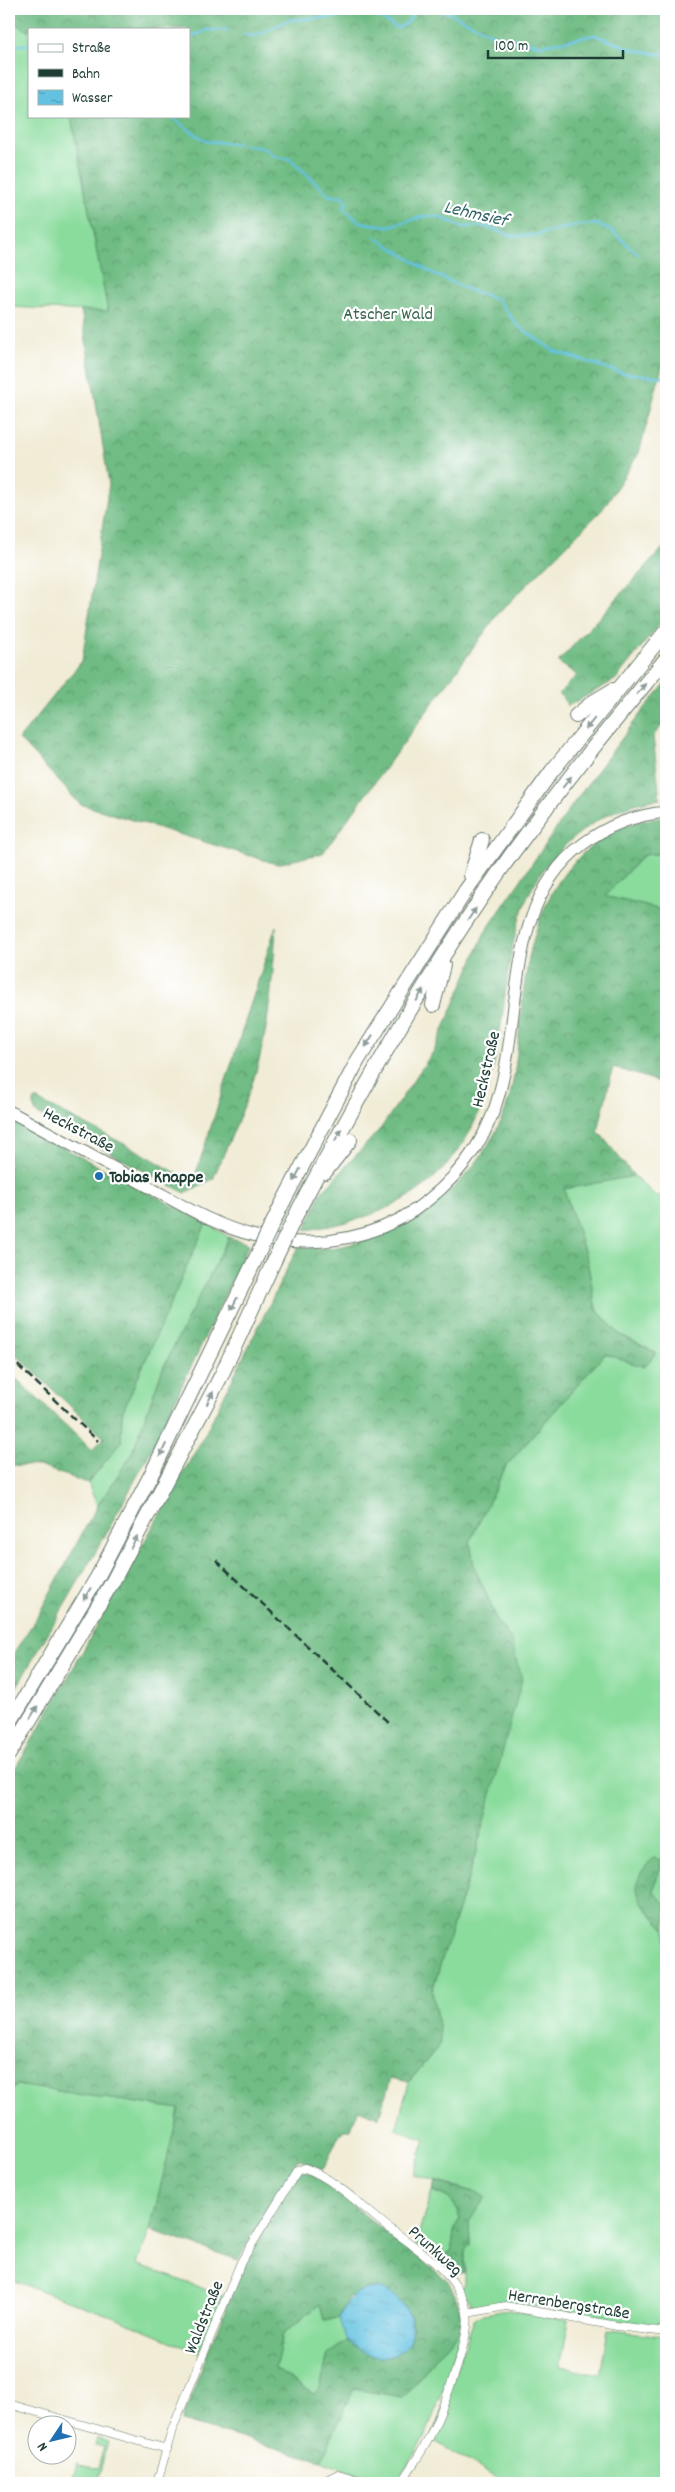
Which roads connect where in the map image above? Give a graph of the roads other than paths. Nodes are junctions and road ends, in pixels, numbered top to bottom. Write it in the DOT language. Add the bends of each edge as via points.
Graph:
graph roads {
  1 [pos="666,632"];
  2 [pos="666,659"];
  3 [pos="621,686"];
  4 [pos="576,716"];
  5 [pos="666,812"];
  6 [pos="482,840"];
  7 [pos="466,890"];
  8 [pos="445,954"];
  9 [pos="433,1005"];
  10 [pos="9,1111"];
  11 [pos="350,1140"];
  12 [pos="307,1194"];
  13 [pos="9,1724"];
  14 [pos="9,1754"];
  15 [pos="297,2171"];
  16 [pos="467,2313"];
  17 [pos="666,2332"];
  18 [pos="9,2404"];
  19 [pos="167,2449"];
  20 [pos="157,2483"];
  21 [pos="321,2483"];
  22 [pos="368,2483"];
  23 [pos="401,2483"];
  1 -- 3 [label="highway"];
  8 -- 2 [label="highway, one-way" via="554,798"];
  3 -- 4 [label="highway"];
  3 -- 7 [label="highway, one-way" via="552,771"];
  5 -- 10 [label="main road, Heckstraße" via="645,814 600,831 572,852 553,874 538,900 527,932 509,1054 491,1119 476,1148 438,1192 416,1210 385,1226 331,1241 278,1240 248,1234 181,1205"];
  6 -- 7 [label="highway"];
  7 -- 13 [label="highway, one-way, bridge" via="358,1060 281,1206 153,1471 98,1576"];
  8 -- 9 [label="highway"];
  12 -- 8 [label="highway, one-way" via="366,1084"];
  11 -- 12 [label="highway"];
  14 -- 12 [label="highway, one-way, bridge" via="113,1581 221,1376"];
  15 -- 16 [label="street, Prunkweg" via="305,2168 315,2172 433,2262 450,2278"];
  15 -- 19 [label="street, Waldstraße" via="242,2262"];
  16 -- 17 [label="street, Herrenbergstraße" via="506,2306"];
  16 -- 23 [label="street" via="467,2326 443,2402 429,2437"];
  18 -- 19 [label="street"];
  19 -- 20 [label="street, Waldstraße"];
  21 -- 22 [label="street" via="338,2474"];
}
